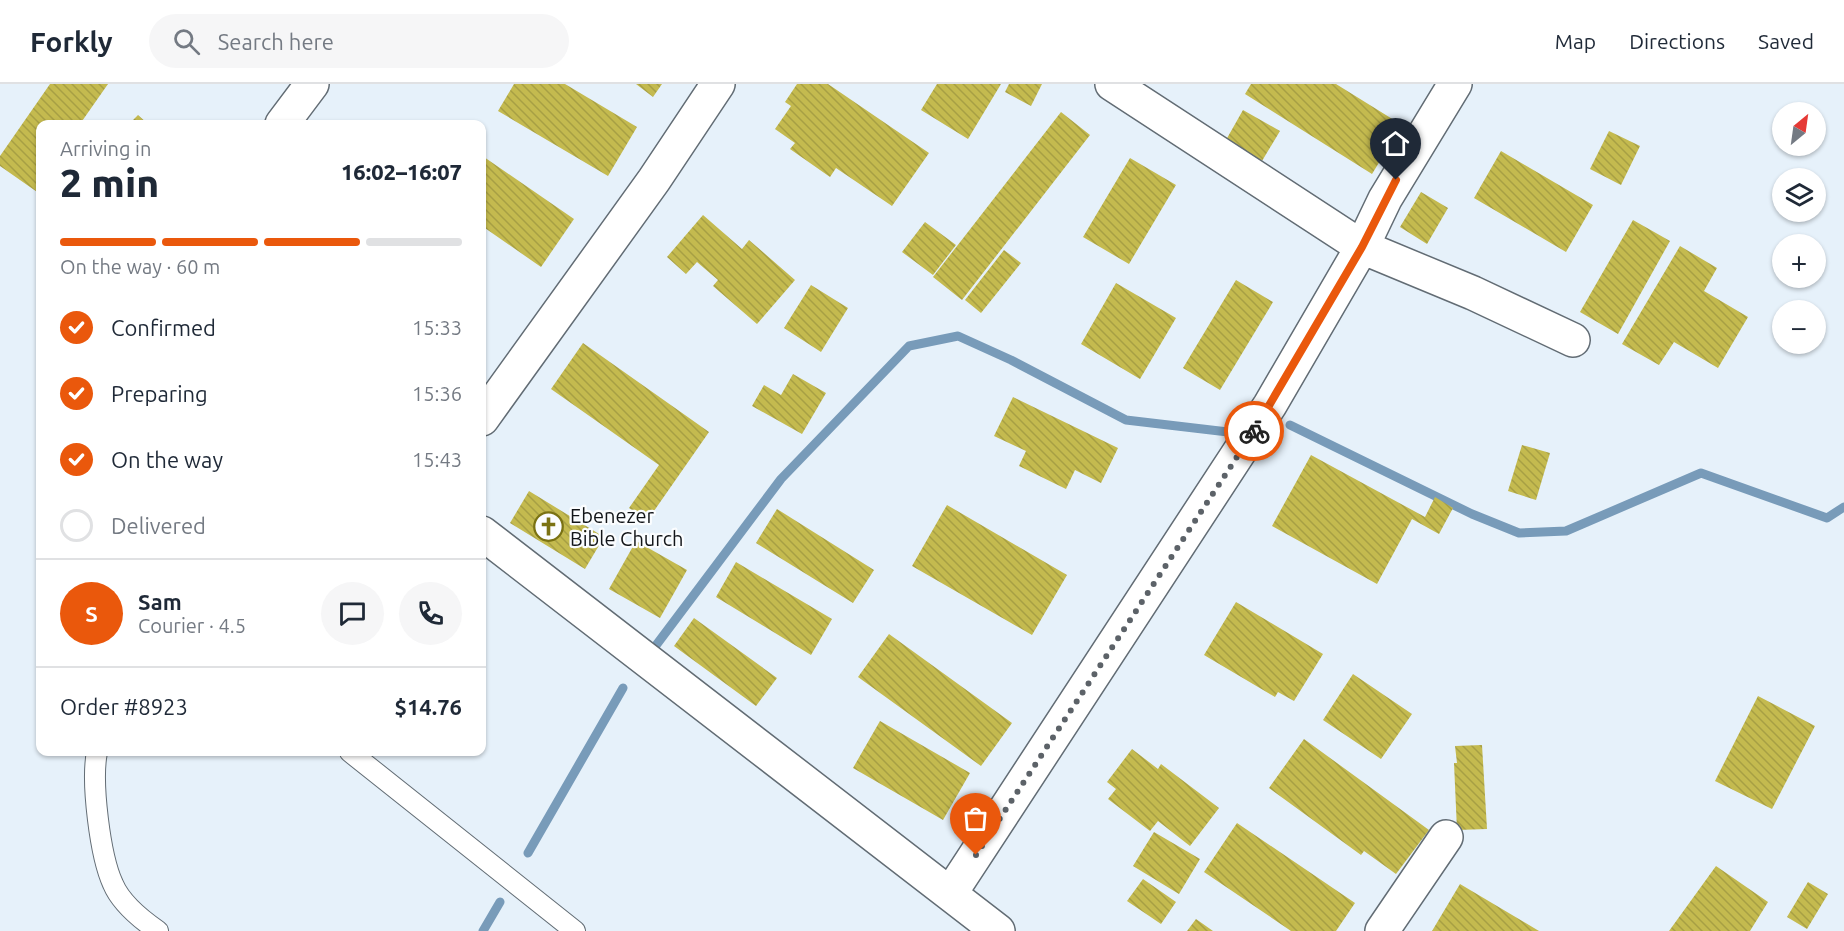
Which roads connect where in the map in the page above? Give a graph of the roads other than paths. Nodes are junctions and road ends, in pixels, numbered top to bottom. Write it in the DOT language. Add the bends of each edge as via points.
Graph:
graph roads {
  1 [pos="718,84"];
  2 [pos="1112,84"];
  3 [pos="1455,84"];
  4 [pos="307,86"];
  5 [pos="285,120"];
  6 [pos="1362,247"];
  7 [pos="1573,340"];
  8 [pos="486,413"];
  9 [pos="486,535"];
  10 [pos="96,756"];
  11 [pos="355,756"];
  12 [pos="1446,837"];
  13 [pos="950,894"];
  14 [pos="158,931"];
  15 [pos="575,931"];
  16 [pos="998,931"];
  17 [pos="1382,931"];
  1 -- 8 [label="street"];
  2 -- 6 [label="street"];
  3 -- 6 [label="street" via="1384,199"];
  4 -- 5 [label="street"];
  6 -- 7 [label="street"];
  6 -- 13 [label="street" via="1270,405"];
  9 -- 13 [label="street"];
  10 -- 14 [label="lane" via="102,844 113,886 140,918"];
  11 -- 15 [label="lane"];
  12 -- 17 [label="street"];
  13 -- 16 [label="street"];
}
